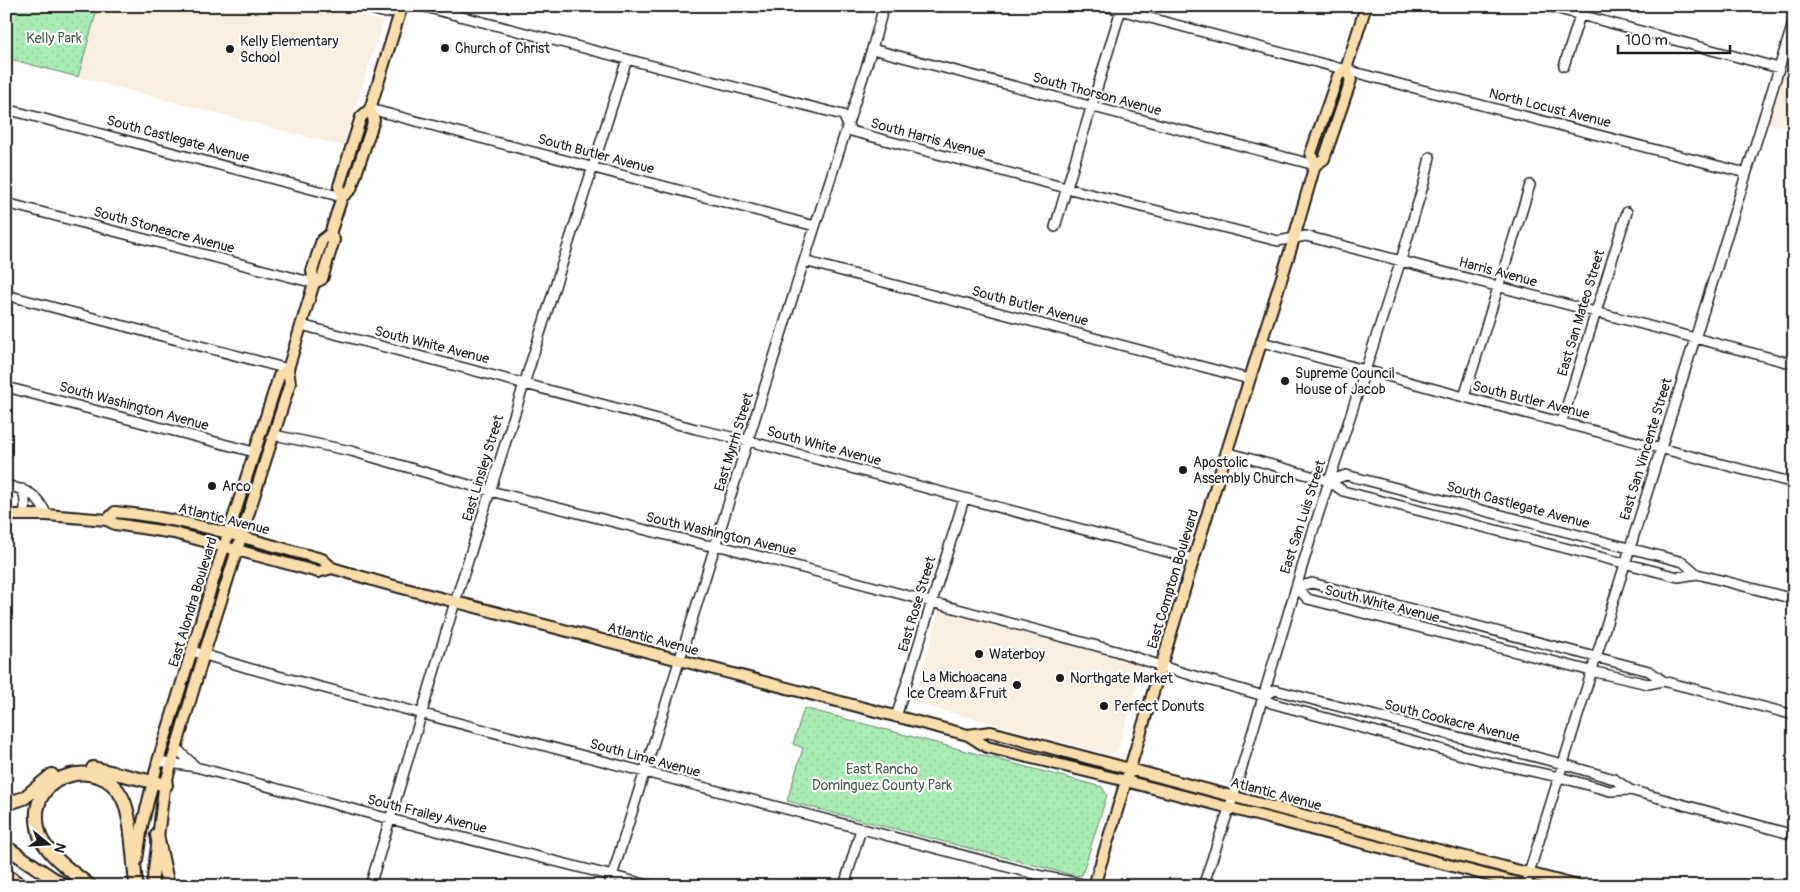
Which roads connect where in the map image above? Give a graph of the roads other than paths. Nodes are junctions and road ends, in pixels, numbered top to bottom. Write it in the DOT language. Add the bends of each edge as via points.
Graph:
graph roads {
  1 [pos="358,6"];
  2 [pos="414,6"];
  3 [pos="421,6"];
  4 [pos="1105,6"];
  5 [pos="1366,6"];
  6 [pos="1547,6"];
  7 [pos="882,7"];
  8 [pos="402,8"];
  9 [pos="1122,8"];
  10 [pos="1582,11"];
  11 [pos="1794,20"];
  12 [pos="872,49"];
  13 [pos="627,59"];
  14 [pos="1564,66"];
  15 [pos="1779,68"];
  16 [pos="1346,70"];
  17 [pos="1092,106"];
  18 [pos="6,109"];
  19 [pos="370,109"];
  20 [pos="847,124"];
  21 [pos="1430,157"];
  22 [pos="1315,165"];
  23 [pos="592,167"];
  24 [pos="1746,172"];
  25 [pos="1530,185"];
  26 [pos="1066,188"];
  27 [pos="342,197"];
  28 [pos="6,203"];
  29 [pos="1627,212"];
  30 [pos="815,226"];
  31 [pos="1055,227"];
  32 [pos="1294,238"];
  33 [pos="1401,260"];
  34 [pos="804,261"];
  35 [pos="314,283"];
  36 [pos="1498,287"];
  37 [pos="6,295"];
  38 [pos="1596,312"];
  39 [pos="301,325"];
  40 [pos="1695,338"];
  41 [pos="1262,342"];
  42 [pos="1794,364"];
  43 [pos="288,369"];
  44 [pos="1365,371"];
  45 [pos="1249,379"];
  46 [pos="524,383"];
  47 [pos="6,386"];
  48 [pos="1464,397"];
  49 [pos="1562,422"];
  50 [pos="274,435"];
  51 [pos="748,441"];
  52 [pos="1660,448"];
  53 [pos="254,452"];
  54 [pos="1226,452"];
  55 [pos="1329,481"];
  56 [pos="1794,483"];
  57 [pos="6,485"];
  58 [pos="22,489"];
  59 [pos="490,491"];
  60 [pos="964,499"];
  61 [pos="6,515"];
  62 [pos="24,515"];
  63 [pos="47,515"];
  64 [pos="107,520"];
  65 [pos="228,534"];
  66 [pos="241,538"];
  67 [pos="715,546"];
  68 [pos="224,548"];
  69 [pos="1629,548"];
  70 [pos="237,551"];
  71 [pos="1194,559"];
  72 [pos="1624,563"];
  73 [pos="332,568"];
  74 [pos="1697,574"];
  75 [pos="1296,587"];
  76 [pos="1794,599"];
  77 [pos="455,602"];
  78 [pos="932,602"];
  79 [pos="192,651"];
  80 [pos="204,654"];
  81 [pos="1595,658"];
  82 [pos="679,660"];
  83 [pos="1161,665"];
  84 [pos="1591,672"];
  85 [pos="1663,681"];
  86 [pos="1264,696"];
  87 [pos="422,713"];
  88 [pos="1794,715"];
  89 [pos="896,717"];
  90 [pos="968,735"];
  91 [pos="176,748"];
  92 [pos="158,761"];
  93 [pos="172,763"];
  94 [pos="1563,764"];
  95 [pos="196,767"];
  96 [pos="1130,769"];
  97 [pos="645,771"];
  98 [pos="1559,777"];
  99 [pos="1126,781"];
  100 [pos="152,782"];
  101 [pos="166,785"];
  102 [pos="1630,790"];
  103 [pos="1233,797"];
  104 [pos="6,804"];
  105 [pos="1229,808"];
  106 [pos="390,819"];
  107 [pos="861,829"];
  108 [pos="157,835"];
  109 [pos="1794,835"];
  110 [pos="6,847"];
  111 [pos="1528,873"];
  112 [pos="6,875"];
  113 [pos="612,876"];
  114 [pos="136,885"];
  115 [pos="1526,885"];
  116 [pos="22,886"];
  117 [pos="64,886"];
  118 [pos="90,886"];
  119 [pos="152,886"];
  120 [pos="168,886"];
  121 [pos="370,886"];
  122 [pos="609,886"];
  123 [pos="652,886"];
  124 [pos="844,886"];
  125 [pos="1093,886"];
  126 [pos="1203,886"];
  127 [pos="1578,886"];
  1 -- 8 [label="street" via="386,13"];
  2 -- 8 [label="street"];
  3 -- 13 [label="street, South Harris Avenue"];
  4 -- 9 [label="street, North Locust Avenue"];
  5 -- 16 [label="main road, East Compton Boulevard"];
  6 -- 10 [label="street"];
  7 -- 12 [label="street, East Myrrh Street"];
  8 -- 19 [label="main road, East Alondra Boulevard"];
  9 -- 16 [label="street, North Locust Avenue"];
  9 -- 17 [label="street"];
  10 -- 14 [label="street"];
  10 -- 15 [label="street"];
  11 -- 15 [label="street, East San Vincente Street"];
  12 -- 17 [label="street, South Thorson Avenue"];
  12 -- 20 [label="street, East Myrrh Street"];
  13 -- 20 [label="street, South Harris Avenue" via="843,115"];
  13 -- 23 [label="street, East Linsley Street"];
  15 -- 24 [label="street, East San Vincente Street"];
  16 -- 22 [label="main road, East Compton Boulevard" via="1351,80 1324,159"];
  16 -- 24 [label="street, North Locust Avenue"];
  17 -- 22 [label="street, South Thorson Avenue"];
  17 -- 26 [label="street"];
  18 -- 27 [label="street, South Castlegate Avenue"];
  19 -- 23 [label="street, South Butler Avenue"];
  19 -- 27 [label="main road, East Alondra Boulevard" via="374,120 351,189"];
  20 -- 26 [label="street, South Harris Avenue" via="851,131"];
  20 -- 30 [label="street, East Myrrh Street"];
  21 -- 33 [label="street, East San Luis Street"];
  22 -- 32 [label="main road, East Compton Boulevard"];
  23 -- 30 [label="street, South Butler Avenue"];
  23 -- 46 [label="street, East Linsley Street"];
  24 -- 40 [label="street, East San Vincente Street"];
  25 -- 36 [label="street"];
  26 -- 31 [label="street"];
  26 -- 32 [label="street, South Harris Avenue" via="1276,241"];
  27 -- 35 [label="main road, East Alondra Boulevard" via="330,234 322,240 312,271"];
  28 -- 35 [label="street, South Stoneacre Avenue"];
  29 -- 38 [label="street, East San Mateo Street"];
  30 -- 34 [label="street, East Myrrh Street"];
  32 -- 33 [label="street, Harris Avenue" via="1306,236"];
  32 -- 41 [label="main road, East Compton Boulevard"];
  33 -- 36 [label="street, Harris Avenue"];
  33 -- 44 [label="street, East San Luis Street"];
  34 -- 45 [label="street, South Butler Avenue"];
  34 -- 51 [label="street, East Myrrh Street"];
  35 -- 39 [label="main road, East Alondra Boulevard"];
  36 -- 38 [label="street, Harris Avenue"];
  36 -- 48 [label="street"];
  37 -- 43 [label="street"];
  38 -- 40 [label="street, Harris Avenue"];
  38 -- 49 [label="street, East San Mateo Street"];
  39 -- 43 [label="main road, East Alondra Boulevard"];
  39 -- 46 [label="street, South White Avenue"];
  40 -- 42 [label="street"];
  40 -- 52 [label="street, East San Vincente Street"];
  41 -- 44 [label="street, South Butler Avenue"];
  41 -- 45 [label="main road, East Compton Boulevard"];
  43 -- 50 [label="main road, East Alondra Boulevard" via="290,383"];
  43 -- 53 [label="main road, East Alondra Boulevard" via="279,376"];
  44 -- 48 [label="street, South Butler Avenue"];
  44 -- 55 [label="street, East San Luis Street"];
  45 -- 54 [label="main road, East Compton Boulevard"];
  46 -- 51 [label="street, South White Avenue"];
  46 -- 59 [label="street, East Linsley Street"];
  47 -- 53 [label="street, South Washington Avenue"];
  48 -- 49 [label="street, South Butler Avenue"];
  49 -- 52 [label="street, South Butler Avenue"];
  50 -- 59 [label="street, South Washington Avenue" via="351,452"];
  50 -- 66 [label="main road, East Alondra Boulevard"];
  51 -- 60 [label="street, South White Avenue"];
  51 -- 67 [label="street, East Myrrh Street"];
  52 -- 56 [label="street, South Butler Avenue"];
  52 -- 69 [label="street, East San Vincente Street"];
  53 -- 65 [label="main road, East Alondra Boulevard"];
  54 -- 55 [label="street, South Castlegate Avenue"];
  54 -- 71 [label="main road, East Compton Boulevard"];
  55 -- 69 [label="street, South Castlegate Avenue" via="1346,475"];
  55 -- 72 [label="street, South Castlegate Avenue" via="1342,491"];
  55 -- 75 [label="street, East San Luis Street"];
  57 -- 58 [label="street"];
  58 -- 62 [label="street" via="26,506"];
  58 -- 63 [label="street" via="41,501"];
  59 -- 67 [label="street, South Washington Avenue"];
  59 -- 77 [label="street, East Linsley Street"];
  60 -- 71 [label="street, South White Avenue"];
  60 -- 78 [label="street, East Rose Street"];
  61 -- 62 [label="main road, Atlantic Avenue"];
  62 -- 63 [label="main road, Atlantic Avenue"];
  63 -- 64 [label="main road, Atlantic Avenue"];
  64 -- 65 [label="main road, Atlantic Avenue" via="115,512 139,514"];
  64 -- 68 [label="main road, Atlantic Avenue"];
  65 -- 66 [label="main road, Atlantic Avenue"];
  65 -- 68 [label="main road, East Alondra Boulevard"];
  66 -- 70 [label="main road, East Alondra Boulevard"];
  66 -- 73 [label="main road, Atlantic Avenue" via="322,559"];
  67 -- 78 [label="street, South Washington Avenue"];
  67 -- 82 [label="street, East Myrrh Street"];
  68 -- 70 [label="main road, Atlantic Avenue"];
  68 -- 79 [label="main road, East Alondra Boulevard"];
  69 -- 72 [label="street, East San Vincente Street"];
  69 -- 74 [label="street, South Castlegate Avenue" via="1683,562"];
  70 -- 73 [label="main road, Atlantic Avenue" via="318,572"];
  70 -- 80 [label="main road, East Alondra Boulevard"];
  71 -- 83 [label="main road, East Compton Boulevard"];
  72 -- 74 [label="street, South Castlegate Avenue" via="1678,577"];
  72 -- 81 [label="street, East San Vincente Street"];
  73 -- 77 [label="main road, Atlantic Avenue"];
  74 -- 76 [label="street, South Castlegate Avenue"];
  75 -- 81 [label="street, South White Avenue" via="1312,583"];
  75 -- 84 [label="street, South White Avenue" via="1308,600"];
  75 -- 86 [label="street, East San Luis Street"];
  77 -- 82 [label="main road, Atlantic Avenue"];
  77 -- 87 [label="street, East Linsley Street"];
  78 -- 83 [label="street, South Washington Avenue"];
  78 -- 89 [label="street, East Rose Street"];
  79 -- 80 [label="street, South Lime Avenue"];
  79 -- 92 [label="main road, East Alondra Boulevard"];
  80 -- 87 [label="street, South Lime Avenue"];
  80 -- 91 [label="main road, East Alondra Boulevard"];
  81 -- 84 [label="street, East San Vincente Street"];
  81 -- 85 [label="street, South White Avenue" via="1649,671"];
  82 -- 89 [label="main road, Atlantic Avenue"];
  82 -- 97 [label="street, East Myrrh Street"];
  83 -- 86 [label="street, South Cookacre Avenue"];
  83 -- 96 [label="main road, East Compton Boulevard"];
  84 -- 85 [label="street, South White Avenue" via="1648,684"];
  84 -- 94 [label="street, East San Vincente Street"];
  85 -- 88 [label="street, South White Avenue"];
  86 -- 94 [label="street, South Cookacre Avenue" via="1275,690"];
  86 -- 98 [label="street, South Cookacre Avenue" via="1271,703 1484,761"];
  86 -- 103 [label="street, East San Luis Street"];
  87 -- 97 [label="street, South Lime Avenue"];
  87 -- 106 [label="street, East Linsley Street"];
  89 -- 90 [label="main road, Atlantic Avenue"];
  90 -- 96 [label="main road, Atlantic Avenue" via="991,732"];
  90 -- 99 [label="main road, Atlantic Avenue" via="987,747"];
  91 -- 93 [label="main road, East Alondra Boulevard"];
  91 -- 95 [label="street, South Frailey Avenue"];
  92 -- 93 [label="street, South Frailey Avenue"];
  92 -- 100 [label="main road, East Alondra Boulevard"];
  93 -- 95 [label="street, South Frailey Avenue"];
  93 -- 101 [label="main road, East Alondra Boulevard"];
  94 -- 98 [label="street, East San Vincente Street"];
  94 -- 102 [label="street, South Cookacre Avenue" via="1614,779"];
  95 -- 106 [label="street, South Frailey Avenue"];
  96 -- 99 [label="main road, East Compton Boulevard"];
  96 -- 103 [label="main road, Atlantic Avenue"];
  97 -- 107 [label="street, South Lime Avenue"];
  97 -- 113 [label="street, East Myrrh Street"];
  98 -- 102 [label="street, South Cookacre Avenue" via="1610,791"];
  98 -- 111 [label="street, East San Vincente Street"];
  99 -- 105 [label="main road, Atlantic Avenue"];
  99 -- 125 [label="main road, East Compton Boulevard"];
  100 -- 101 [label="highway"];
  100 -- 104 [label="highway" via="98,769 71,767 52,775 24,798"];
  100 -- 114 [label="main road, East Alondra Boulevard" via="142,826"];
  101 -- 108 [label="main road, East Alondra Boulevard"];
  102 -- 109 [label="street, South Cookacre Avenue"];
  103 -- 105 [label="street, East San Luis Street"];
  103 -- 111 [label="main road, Atlantic Avenue"];
  105 -- 115 [label="main road, Atlantic Avenue"];
  105 -- 126 [label="street, East San Luis Street"];
  106 -- 113 [label="street, South Frailey Avenue"];
  106 -- 121 [label="street, East Linsley Street"];
  107 -- 124 [label="street"];
  107 -- 125 [label="street, South Lime Avenue"];
  108 -- 119 [label="main road, East Alondra Boulevard"];
  108 -- 120 [label="highway"];
  110 -- 117 [label="highway"];
  111 -- 115 [label="street, East San Vincente Street"];
  111 -- 127 [label="main road, Atlantic Avenue"];
  112 -- 116 [label="highway"];
  113 -- 122 [label="street, East Myrrh Street"];
  113 -- 123 [label="street, South Frailey Avenue"];
  114 -- 118 [label="highway" via="127,808 121,795 102,778 75,773 50,785 41,797 36,813 38,832 56,858"];
}
